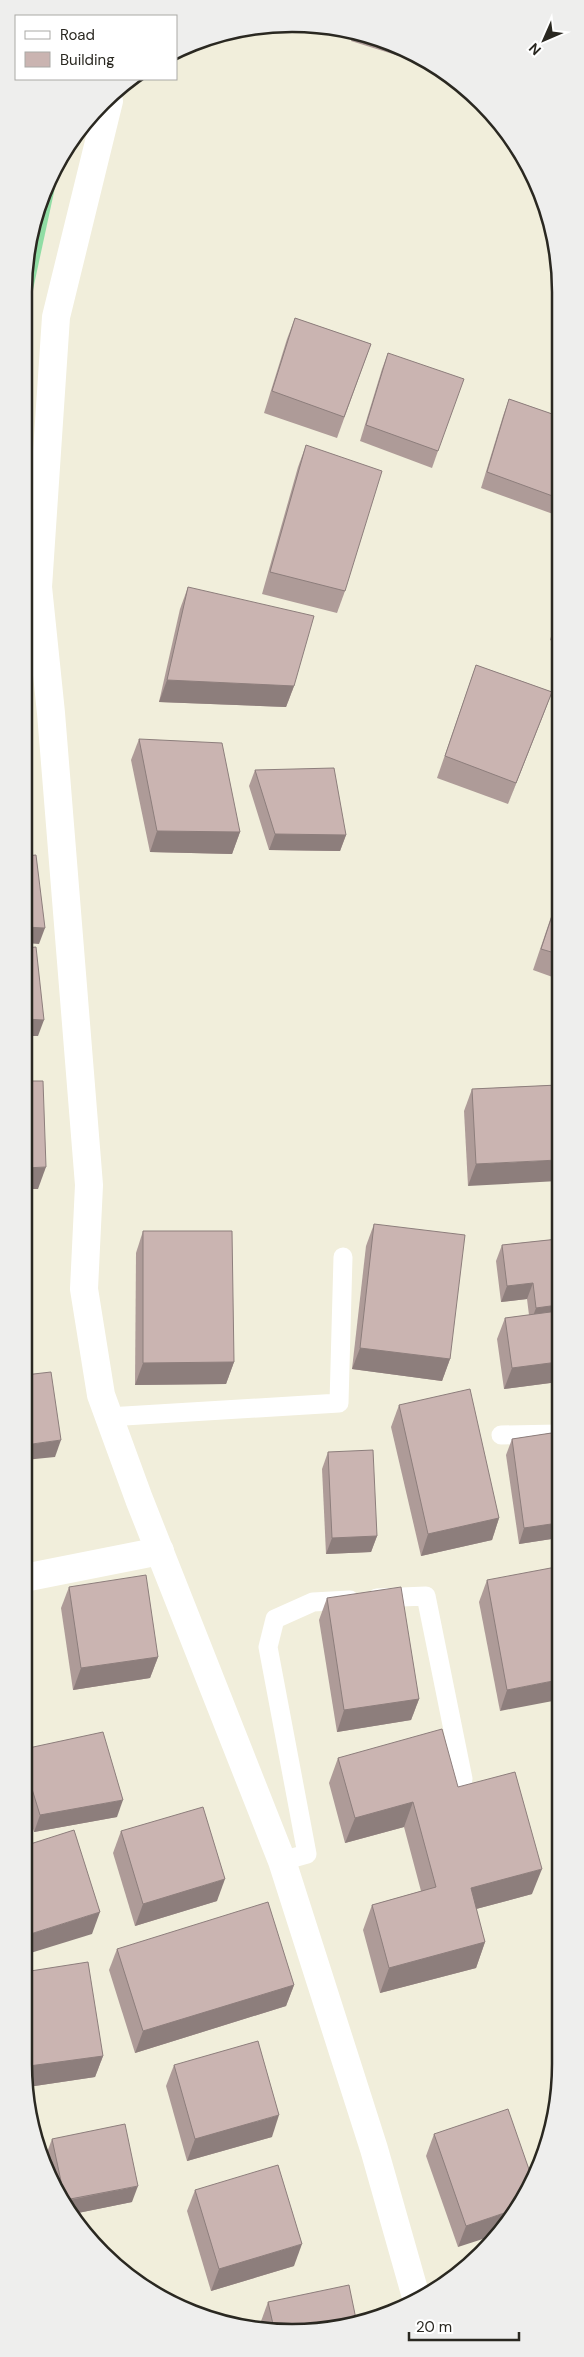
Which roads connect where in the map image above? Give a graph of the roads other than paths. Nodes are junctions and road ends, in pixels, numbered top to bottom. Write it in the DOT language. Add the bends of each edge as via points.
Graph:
graph roads {
  1 [pos="106,112"];
  2 [pos="342,1257"];
  3 [pos="108,1417"];
  4 [pos="552,1434"];
  5 [pos="501,1435"];
  6 [pos="160,1551"];
  7 [pos="32,1576"];
  8 [pos="463,1779"];
  9 [pos="282,1861"];
  10 [pos="415,2294"];
  1 -- 3 [label="street" via="56,317 38,587 89,1185 84,1290 101,1395"];
  2 -- 3 [label="lane" via="339,1403"];
  3 -- 6 [label="street"];
  4 -- 5 [label="lane"];
  6 -- 7 [label="street"];
  6 -- 9 [label="street"];
  8 -- 9 [label="lane" via="426,1596 313,1602 275,1619 268,1647 307,1854"];
  9 -- 10 [label="street" via="374,2149"];
}
